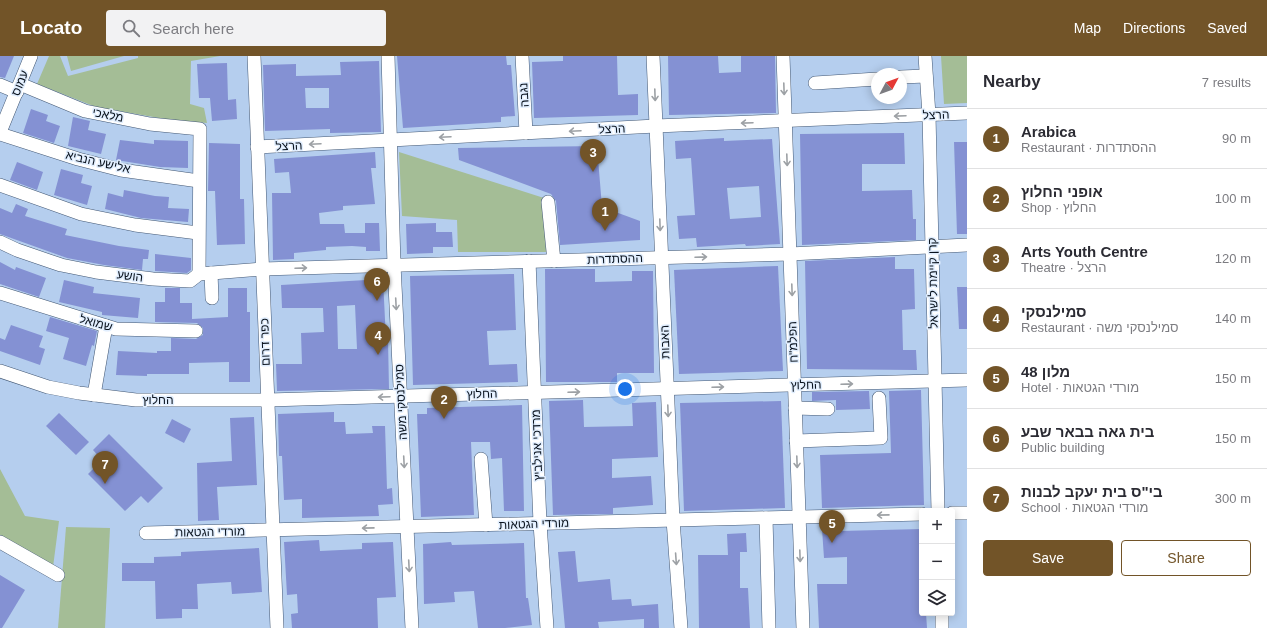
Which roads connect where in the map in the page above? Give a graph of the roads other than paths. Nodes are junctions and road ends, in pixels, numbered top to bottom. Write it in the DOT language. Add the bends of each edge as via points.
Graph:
graph roads {
  1 [pos="31,56"];
  2 [pos="254,56"];
  3 [pos="388,56"];
  4 [pos="522,56"];
  5 [pos="653,56"];
  6 [pos="783,56"];
  7 [pos="925,56"];
  8 [pos="926,76"];
  9 [pos="907,77"];
  10 [pos="871,79"];
  11 [pos="814,84"];
  12 [pos="0,85"];
  13 [pos="18,88"];
  14 [pos="967,114"];
  15 [pos="929,115"];
  16 [pos="786,121"];
  17 [pos="656,126"];
  18 [pos="0,133"];
  19 [pos="526,133"];
  20 [pos="390,140"];
  21 [pos="257,147"];
  22 [pos="199,181"];
  23 [pos="0,185"];
  24 [pos="548,202"];
  25 [pos="198,233"];
  26 [pos="0,242"];
  27 [pos="967,245"];
  28 [pos="932,248"];
  29 [pos="790,254"];
  30 [pos="662,258"];
  31 [pos="554,261"];
  32 [pos="529,262"];
  33 [pos="394,265"];
  34 [pos="262,269"];
  35 [pos="205,274"];
  36 [pos="0,293"];
  37 [pos="212,298"];
  38 [pos="106,326"];
  39 [pos="196,331"];
  40 [pos="0,372"];
  41 [pos="967,380"];
  42 [pos="935,381"];
  43 [pos="795,385"];
  44 [pos="667,389"];
  45 [pos="535,393"];
  46 [pos="94,394"];
  47 [pos="401,396"];
  48 [pos="879,398"];
  49 [pos="268,400"];
  50 [pos="795,408"];
  51 [pos="828,409"];
  52 [pos="796,441"];
  53 [pos="481,459"];
  54 [pos="938,508"];
  55 [pos="955,513"];
  56 [pos="967,513"];
  57 [pos="919,514"];
  58 [pos="799,517"];
  59 [pos="766,518"];
  60 [pos="672,520"];
  61 [pos="540,523"];
  62 [pos="486,525"];
  63 [pos="407,527"];
  64 [pos="274,530"];
  65 [pos="146,533"];
  66 [pos="0,542"];
  67 [pos="58,575"];
  68 [pos="942,616"];
  69 [pos="277,628"];
  70 [pos="412,628"];
  71 [pos="547,628"];
  72 [pos="681,628"];
  73 [pos="769,628"];
  74 [pos="803,628"];
  75 [pos="942,628"];
  1 -- 13 [label="street, עמוס"];
  2 -- 21 [label="street, כפר דרום"];
  3 -- 20 [label="street, סמילנסקי משה"];
  4 -- 19 [label="street, נגבה"];
  5 -- 17 [label="street, האבות, one-way"];
  6 -- 16 [label="street, הפלמ\"ח, one-way"];
  7 -- 8 [label="street, קרן קיימת לישראל"];
  8 -- 9 [label="street"];
  8 -- 15 [label="street, קרן קיימת לישראל"];
  10 -- 11 [label="street"];
  12 -- 13 [label="street, מלאכי"];
  13 -- 18 [label="street, עמוס"];
  13 -- 22 [label="street, מלאכי" via="85,111 150,124 200,130"];
  14 -- 15 [label="street, הרצל"];
  15 -- 16 [label="street, הרצל, one-way"];
  15 -- 28 [label="street, קרן קיימת לישראל"];
  16 -- 17 [label="street, הרצל, one-way"];
  16 -- 29 [label="street, הפלמ\"ח, one-way"];
  17 -- 19 [label="street, הרצל, one-way"];
  17 -- 30 [label="street, האבות, one-way"];
  18 -- 22 [label="street, אלישע הנביא" via="78,159 121,170"];
  19 -- 20 [label="street, הרצל, one-way"];
  20 -- 21 [label="street, הרצל, one-way"];
  20 -- 33 [label="street, סמילנסקי משה"];
  21 -- 34 [label="street, כפר דרום"];
  22 -- 25 [label="street"];
  23 -- 25 [label="street" via="81,214 135,225"];
  24 -- 31 [label="street"];
  25 -- 35 [label="street"];
  26 -- 35 [label="street, הושע" via="61,265 96,272 153,279 190,280"];
  27 -- 28 [label="street, ההסתדרות"];
  28 -- 29 [label="street, ההסתדרות"];
  28 -- 42 [label="street, קרן קיימת לישראל"];
  30 -- 29 [label="street, ההסתדרות, one-way"];
  29 -- 43 [label="street, הפלמ\"ח, one-way"];
  30 -- 31 [label="street, ההסתדרות"];
  30 -- 44 [label="street, האבות"];
  31 -- 32 [label="street, ההסתדרות"];
  32 -- 33 [label="street, ההסתדרות"];
  32 -- 45 [label="street, מרדכי אנילביץ"];
  34 -- 33 [label="street, ההסתדרות, one-way"];
  33 -- 47 [label="street, סמילנסקי משה, one-way"];
  34 -- 35 [label="street, הושע"];
  34 -- 49 [label="street, כפר דרום"];
  35 -- 37 [label="street"];
  36 -- 38 [label="street, שמואל"];
  38 -- 39 [label="street, שמואל" via="116,329"];
  38 -- 46 [label="street"];
  40 -- 46 [label="street, החלוץ" via="48,387"];
  41 -- 42 [label="street, החלוץ"];
  43 -- 42 [label="street, החלוץ, one-way"];
  42 -- 54 [label="street, קרן קיימת לישראל"];
  44 -- 43 [label="street, החלוץ, one-way"];
  43 -- 50 [label="street, הפלמ\"ח"];
  45 -- 44 [label="street, החלוץ, one-way"];
  44 -- 60 [label="street, האבות, one-way"];
  45 -- 47 [label="street, החלוץ"];
  45 -- 61 [label="street, מרדכי אנילביץ"];
  46 -- 49 [label="street, החלוץ" via="136,400"];
  47 -- 49 [label="street, החלוץ, one-way"];
  47 -- 63 [label="street, סמילנסקי משה, one-way"];
  48 -- 52 [label="street" via="881,438"];
  49 -- 64 [label="street, כפר דרום"];
  50 -- 51 [label="street"];
  50 -- 52 [label="street, הפלמ\"ח"];
  52 -- 58 [label="street, הפלמ\"ח, one-way"];
  53 -- 62 [label="street"];
  55 -- 56 [label="street"];
  57 -- 58 [label="street, מורדי הגטאות, one-way"];
  58 -- 59 [label="street, מורדי הגטאות"];
  58 -- 74 [label="street, הפלמ\"ח, one-way"];
  59 -- 60 [label="street, מורדי הגטאות"];
  59 -- 73 [label="street"];
  60 -- 61 [label="street, מורדי הגטאות"];
  60 -- 72 [label="street, האבות, one-way"];
  61 -- 62 [label="street, מורדי הגטאות"];
  61 -- 71 [label="street, מרדכי אנילביץ"];
  62 -- 63 [label="street, מורדי הגטאות"];
  63 -- 64 [label="street, מורדי הגטאות, one-way"];
  63 -- 70 [label="street, סמילנסקי משה, one-way"];
  64 -- 65 [label="street, מורדי הגטאות"];
  64 -- 69 [label="street, כפר דרום"];
  66 -- 67 [label="street"];
  68 -- 75 [label="street"];
}
